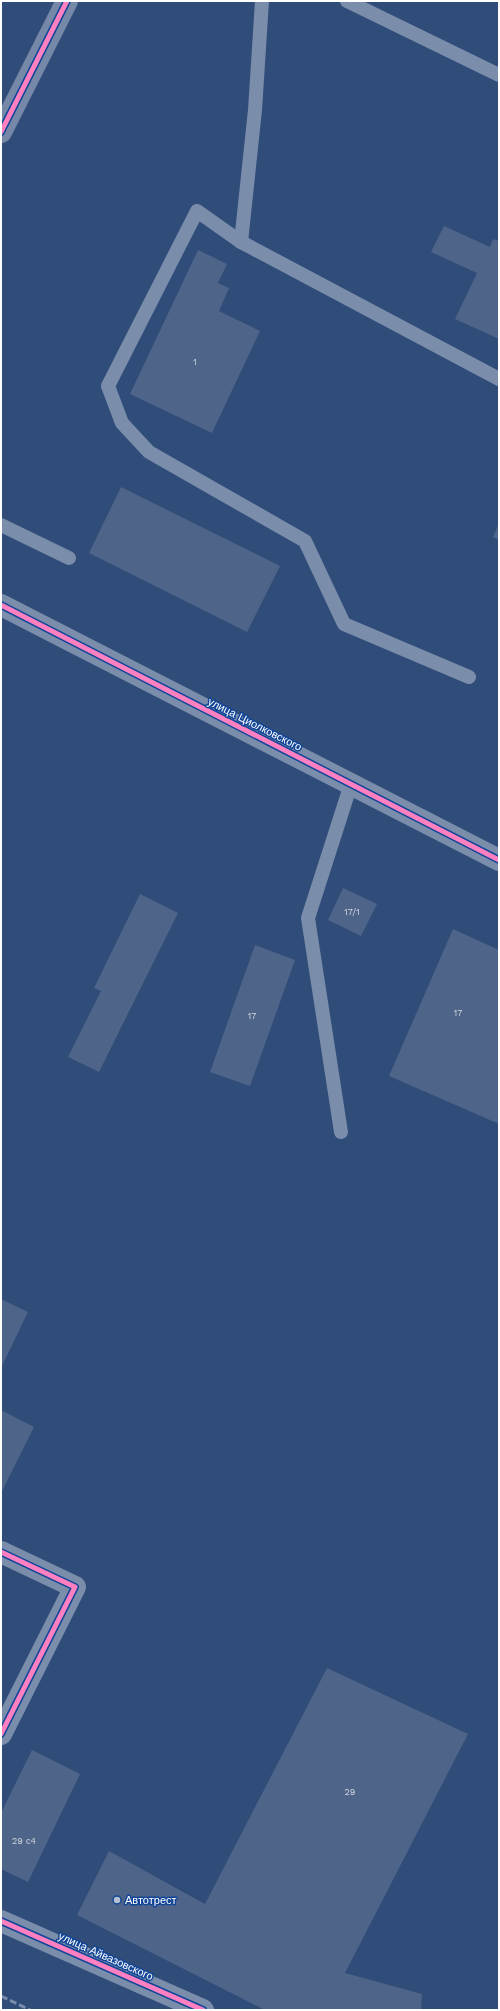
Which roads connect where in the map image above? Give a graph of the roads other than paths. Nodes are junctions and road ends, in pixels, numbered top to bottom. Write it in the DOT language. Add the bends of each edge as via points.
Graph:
graph roads {
  1 [pos="67,1"];
  2 [pos="262,1"];
  3 [pos="347,1"];
  4 [pos="499,75"];
  5 [pos="1,132"];
  6 [pos="240,242"];
  7 [pos="499,379"];
  8 [pos="1,525"];
  9 [pos="69,558"];
  10 [pos="1,605"];
  11 [pos="468,677"];
  12 [pos="351,784"];
  13 [pos="499,860"];
  14 [pos="341,1132"];
  15 [pos="1,1552"];
  16 [pos="1,1734"];
  17 [pos="1,1921"];
  18 [pos="203,2010"];
  1 -- 5 [label="street"];
  2 -- 6 [label="lane"];
  3 -- 4 [label="lane"];
  6 -- 7 [label="lane"];
  6 -- 11 [label="lane" via="196,211 108,386 122,423 149,452 305,540 344,624"];
  8 -- 9 [label="lane"];
  10 -- 12 [label="street, улица Циолковского"];
  12 -- 13 [label="street, улица Циолковского"];
  12 -- 14 [label="lane" via="308,918"];
  15 -- 16 [label="street" via="75,1587"];
  17 -- 18 [label="street, улица Айвазовского"];
}
